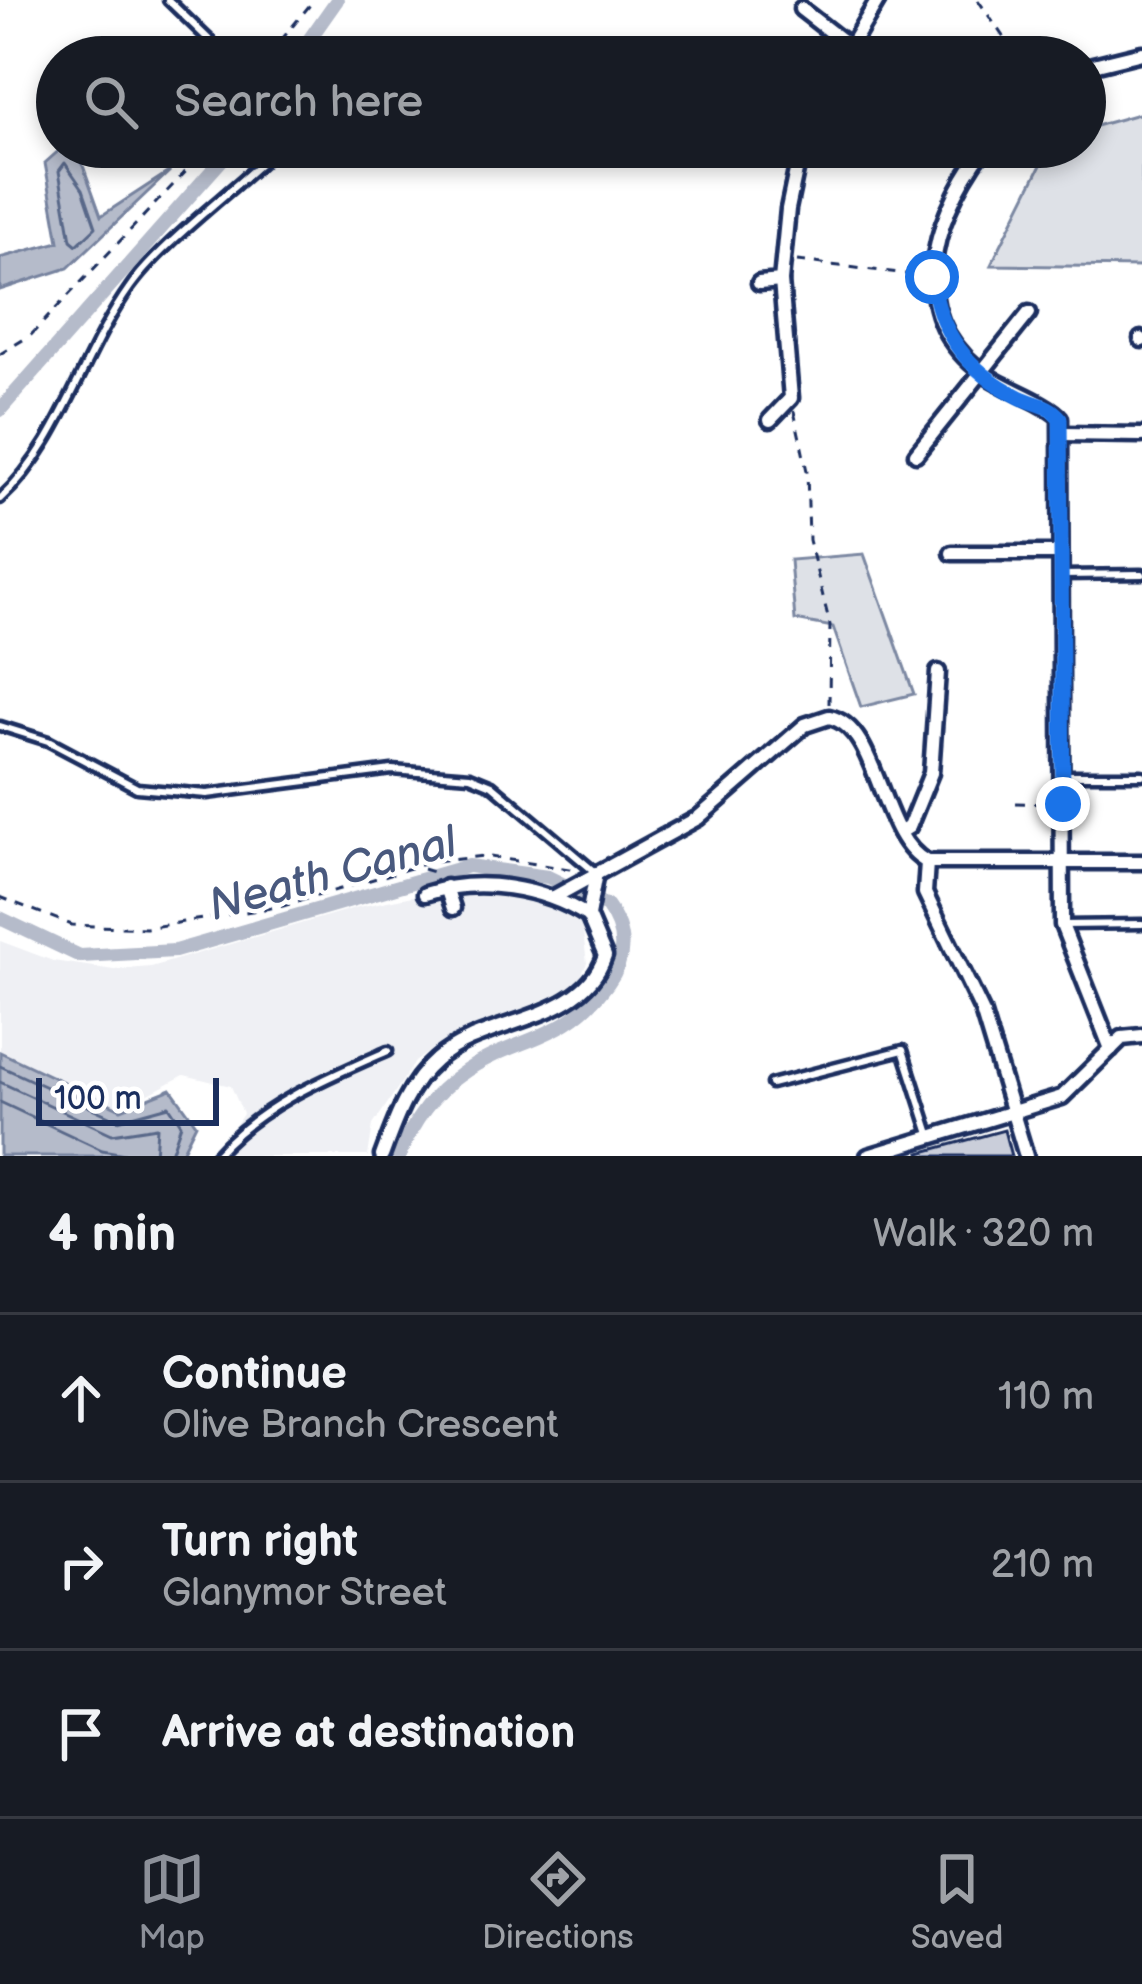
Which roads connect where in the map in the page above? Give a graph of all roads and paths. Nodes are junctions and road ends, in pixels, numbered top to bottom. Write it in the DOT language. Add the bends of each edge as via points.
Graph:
graph roads {
  1 [pos="168,0"];
  2 [pos="314,0"];
  3 [pos="878,0"];
  4 [pos="979,0"];
  5 [pos="801,9"];
  6 [pos="205,36"];
  7 [pos="285,36"];
  8 [pos="830,36"];
  9 [pos="857,36"];
  10 [pos="1003,36"];
  11 [pos="1142,53"];
  12 [pos="1106,62"];
  13 [pos="188,168"];
  14 [pos="255,168"];
  15 [pos="798,168"];
  16 [pos="973,168"];
  17 [pos="783,260"];
  18 [pos="932,277"];
  19 [pos="781,281"];
  20 [pos="759,283"];
  21 [pos="1029,314"];
  22 [pos="0,354"];
  23 [pos="981,372"];
  24 [pos="791,398"];
  25 [pos="770,420"];
  26 [pos="1062,434"];
  27 [pos="1142,435"];
  28 [pos="916,454"];
  29 [pos="0,499"];
  30 [pos="952,553"];
  31 [pos="1058,553"];
  32 [pos="1142,574"];
  33 [pos="1058,575"];
  34 [pos="938,672"];
  35 [pos="829,717"];
  36 [pos="0,726"];
  37 [pos="1142,775"];
  38 [pos="1060,776"];
  39 [pos="1016,803"];
  40 [pos="1063,804"];
  41 [pos="901,832"];
  42 [pos="922,860"];
  43 [pos="1142,862"];
  44 [pos="1060,863"];
  45 [pos="418,868"];
  46 [pos="433,872"];
  47 [pos="596,872"];
  48 [pos="585,886"];
  49 [pos="446,887"];
  50 [pos="425,894"];
  51 [pos="558,894"];
  52 [pos="0,897"];
  53 [pos="453,908"];
  54 [pos="588,911"];
  55 [pos="1142,924"];
  56 [pos="1062,925"];
  57 [pos="1142,1036"];
  58 [pos="1111,1049"];
  59 [pos="388,1051"];
  60 [pos="771,1084"];
  61 [pos="1013,1112"];
  62 [pos="931,1137"];
  63 [pos="214,1156"];
  64 [pos="382,1156"];
  65 [pos="868,1156"];
  66 [pos="1026,1156"];
  1 -- 6 [label="lane"];
  2 -- 7 [label="path"];
  3 -- 9 [label="street"];
  4 -- 10 [label="path"];
  5 -- 8 [label="street"];
  11 -- 12 [label="street"];
  13 -- 22 [label="path" via="31,335"];
  14 -- 29 [label="lane" via="134,280 50,433"];
  15 -- 17 [label="street"];
  16 -- 18 [label="street" via="940,224"];
  17 -- 18 [label="path"];
  17 -- 19 [label="street"];
  18 -- 23 [label="street" via="952,345"];
  19 -- 20 [label="street"];
  19 -- 24 [label="street"];
  21 -- 23 [label="street"];
  23 -- 26 [label="street" via="1052,407"];
  23 -- 28 [label="street"];
  24 -- 25 [label="street"];
  24 -- 35 [label="path" via="807,471 809,540 830,625"];
  26 -- 27 [label="street"];
  26 -- 31 [label="street"];
  30 -- 31 [label="street"];
  31 -- 33 [label="street"];
  32 -- 33 [label="lane"];
  33 -- 38 [label="street"];
  34 -- 41 [label="street" via="931,773"];
  35 -- 41 [label="street" via="853,730"];
  35 -- 47 [label="street" via="806,725 682,829"];
  36 -- 47 [label="lane" via="48,741 137,788 207,794 392,770 470,776 492,785"];
  37 -- 38 [label="lane"];
  38 -- 40 [label="street"];
  39 -- 40 [label="path"];
  40 -- 44 [label="street"];
  41 -- 42 [label="street"];
  42 -- 44 [label="street"];
  42 -- 61 [label="street" via="925,893 982,1011"];
  43 -- 44 [label="street"];
  44 -- 56 [label="street"];
  45 -- 46 [label="path"];
  45 -- 47 [label="path" via="483,856"];
  45 -- 52 [label="path" via="284,906 146,928 72,925"];
  47 -- 48 [label="street"];
  48 -- 51 [label="street"];
  48 -- 54 [label="street"];
  49 -- 50 [label="street"];
  49 -- 51 [label="street"];
  49 -- 53 [label="street"];
  51 -- 54 [label="street"];
  54 -- 64 [label="street" via="604,956 598,978 438,1057 407,1093"];
  55 -- 56 [label="lane"];
  56 -- 58 [label="street"];
  57 -- 58 [label="street"];
  58 -- 61 [label="street" via="1062,1097"];
  59 -- 63 [label="lane" via="241,1127"];
  60 -- 62 [label="lane" via="904,1050"];
  61 -- 62 [label="street"];
  61 -- 66 [label="street"];
  62 -- 65 [label="street"];
}
